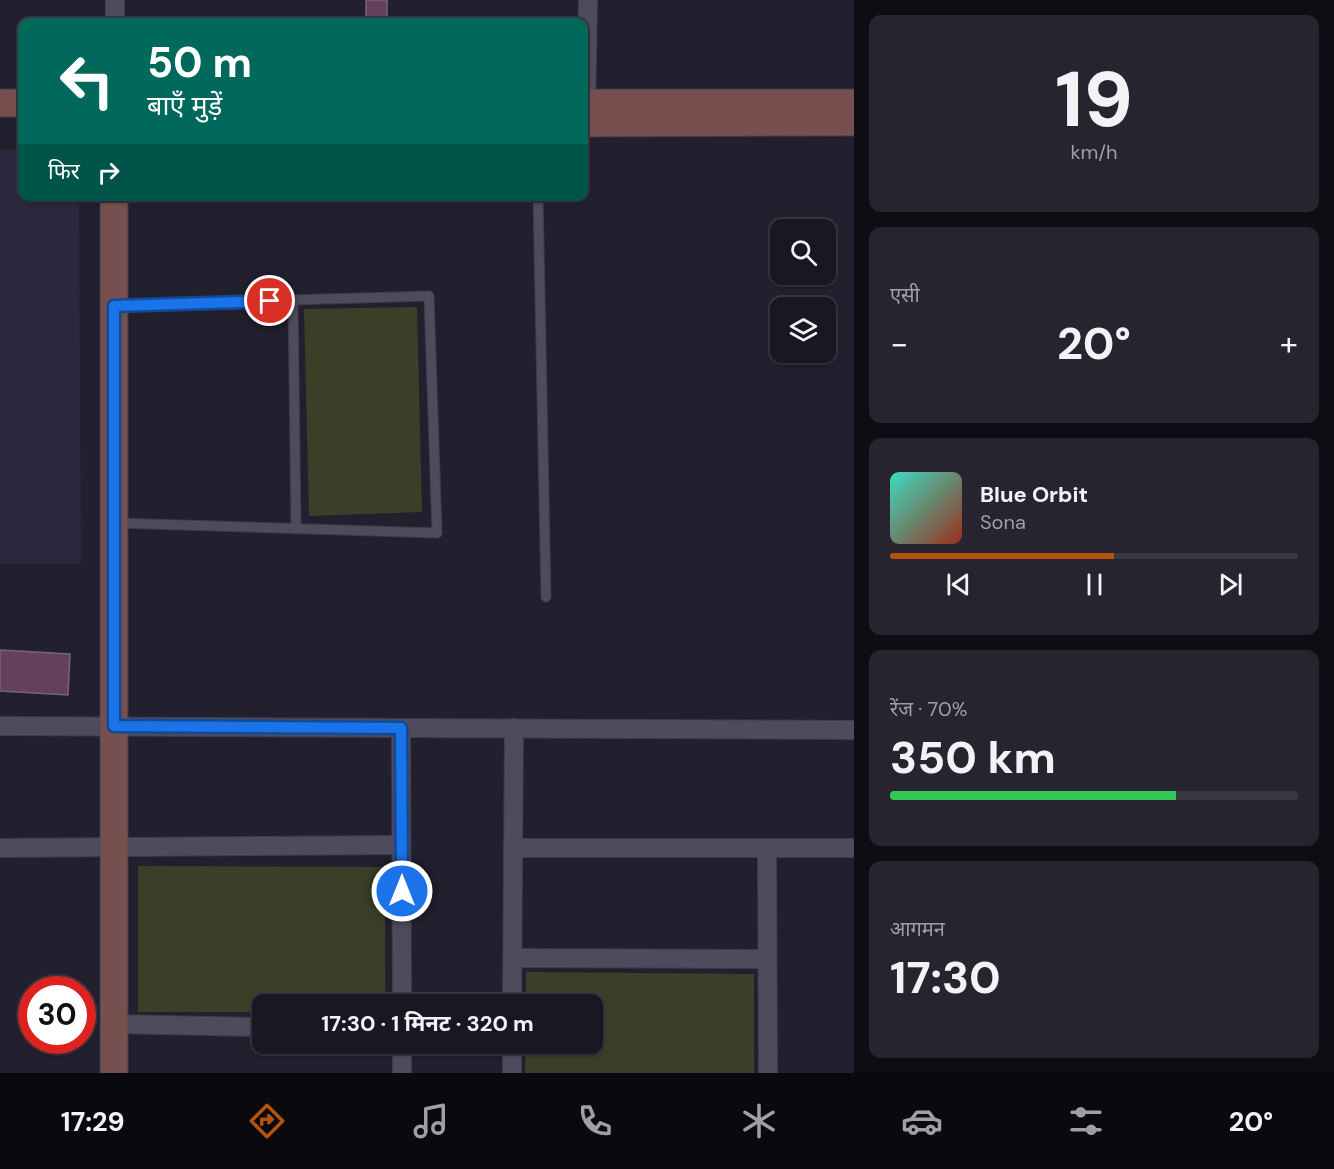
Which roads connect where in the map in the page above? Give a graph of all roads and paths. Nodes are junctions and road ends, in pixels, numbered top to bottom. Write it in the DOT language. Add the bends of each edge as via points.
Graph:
graph roads {
  1 [pos="115,0"];
  2 [pos="588,0"];
  3 [pos="115,18"];
  4 [pos="588,18"];
  5 [pos="0,103"];
  6 [pos="18,103"];
  7 [pos="854,103"];
  8 [pos="588,113"];
  9 [pos="588,113"];
  10 [pos="0,122"];
  11 [pos="18,122"];
  12 [pos="854,122"];
  13 [pos="114,201"];
  14 [pos="538,201"];
  15 [pos="292,300"];
  16 [pos="114,306"];
  17 [pos="114,523"];
  18 [pos="296,529"];
  19 [pos="546,597"];
  20 [pos="0,726"];
  21 [pos="114,726"];
  22 [pos="401,728"];
  23 [pos="514,728"];
  24 [pos="854,730"];
  25 [pos="401,845"];
  26 [pos="0,848"];
  27 [pos="513,848"];
  28 [pos="767,848"];
  29 [pos="114,849"];
  30 [pos="854,849"];
  31 [pos="513,958"];
  32 [pos="767,959"];
  33 [pos="402,994"];
  34 [pos="512,994"];
  35 [pos="114,1024"];
  36 [pos="252,1027"];
  37 [pos="402,1054"];
  38 [pos="512,1054"];
  39 [pos="114,1073"];
  40 [pos="402,1073"];
  41 [pos="512,1073"];
  42 [pos="768,1073"];
  1 -- 3 [label="street"];
  2 -- 4 [label="street"];
  5 -- 6 [label="street"];
  7 -- 8 [label="street"];
  9 -- 12 [label="street"];
  10 -- 11 [label="street"];
  13 -- 16 [label="street"];
  14 -- 19 [label="lane"];
  15 -- 16 [label="lane"];
  15 -- 18 [label="lane"];
  15 -- 18 [label="lane" via="429,296 437,533"];
  16 -- 17 [label="street"];
  17 -- 18 [label="lane"];
  17 -- 21 [label="street"];
  20 -- 21 [label="street"];
  21 -- 22 [label="street"];
  21 -- 29 [label="street"];
  22 -- 23 [label="street"];
  22 -- 25 [label="street"];
  23 -- 24 [label="street"];
  23 -- 27 [label="street"];
  25 -- 29 [label="street"];
  25 -- 33 [label="street"];
  26 -- 29 [label="street"];
  27 -- 28 [label="street"];
  27 -- 31 [label="street"];
  28 -- 30 [label="street"];
  28 -- 32 [label="street"];
  29 -- 35 [label="street"];
  31 -- 32 [label="street"];
  31 -- 34 [label="street"];
  32 -- 42 [label="street"];
  35 -- 36 [label="street"];
  35 -- 39 [label="street"];
  37 -- 40 [label="street"];
  38 -- 41 [label="street"];
}
